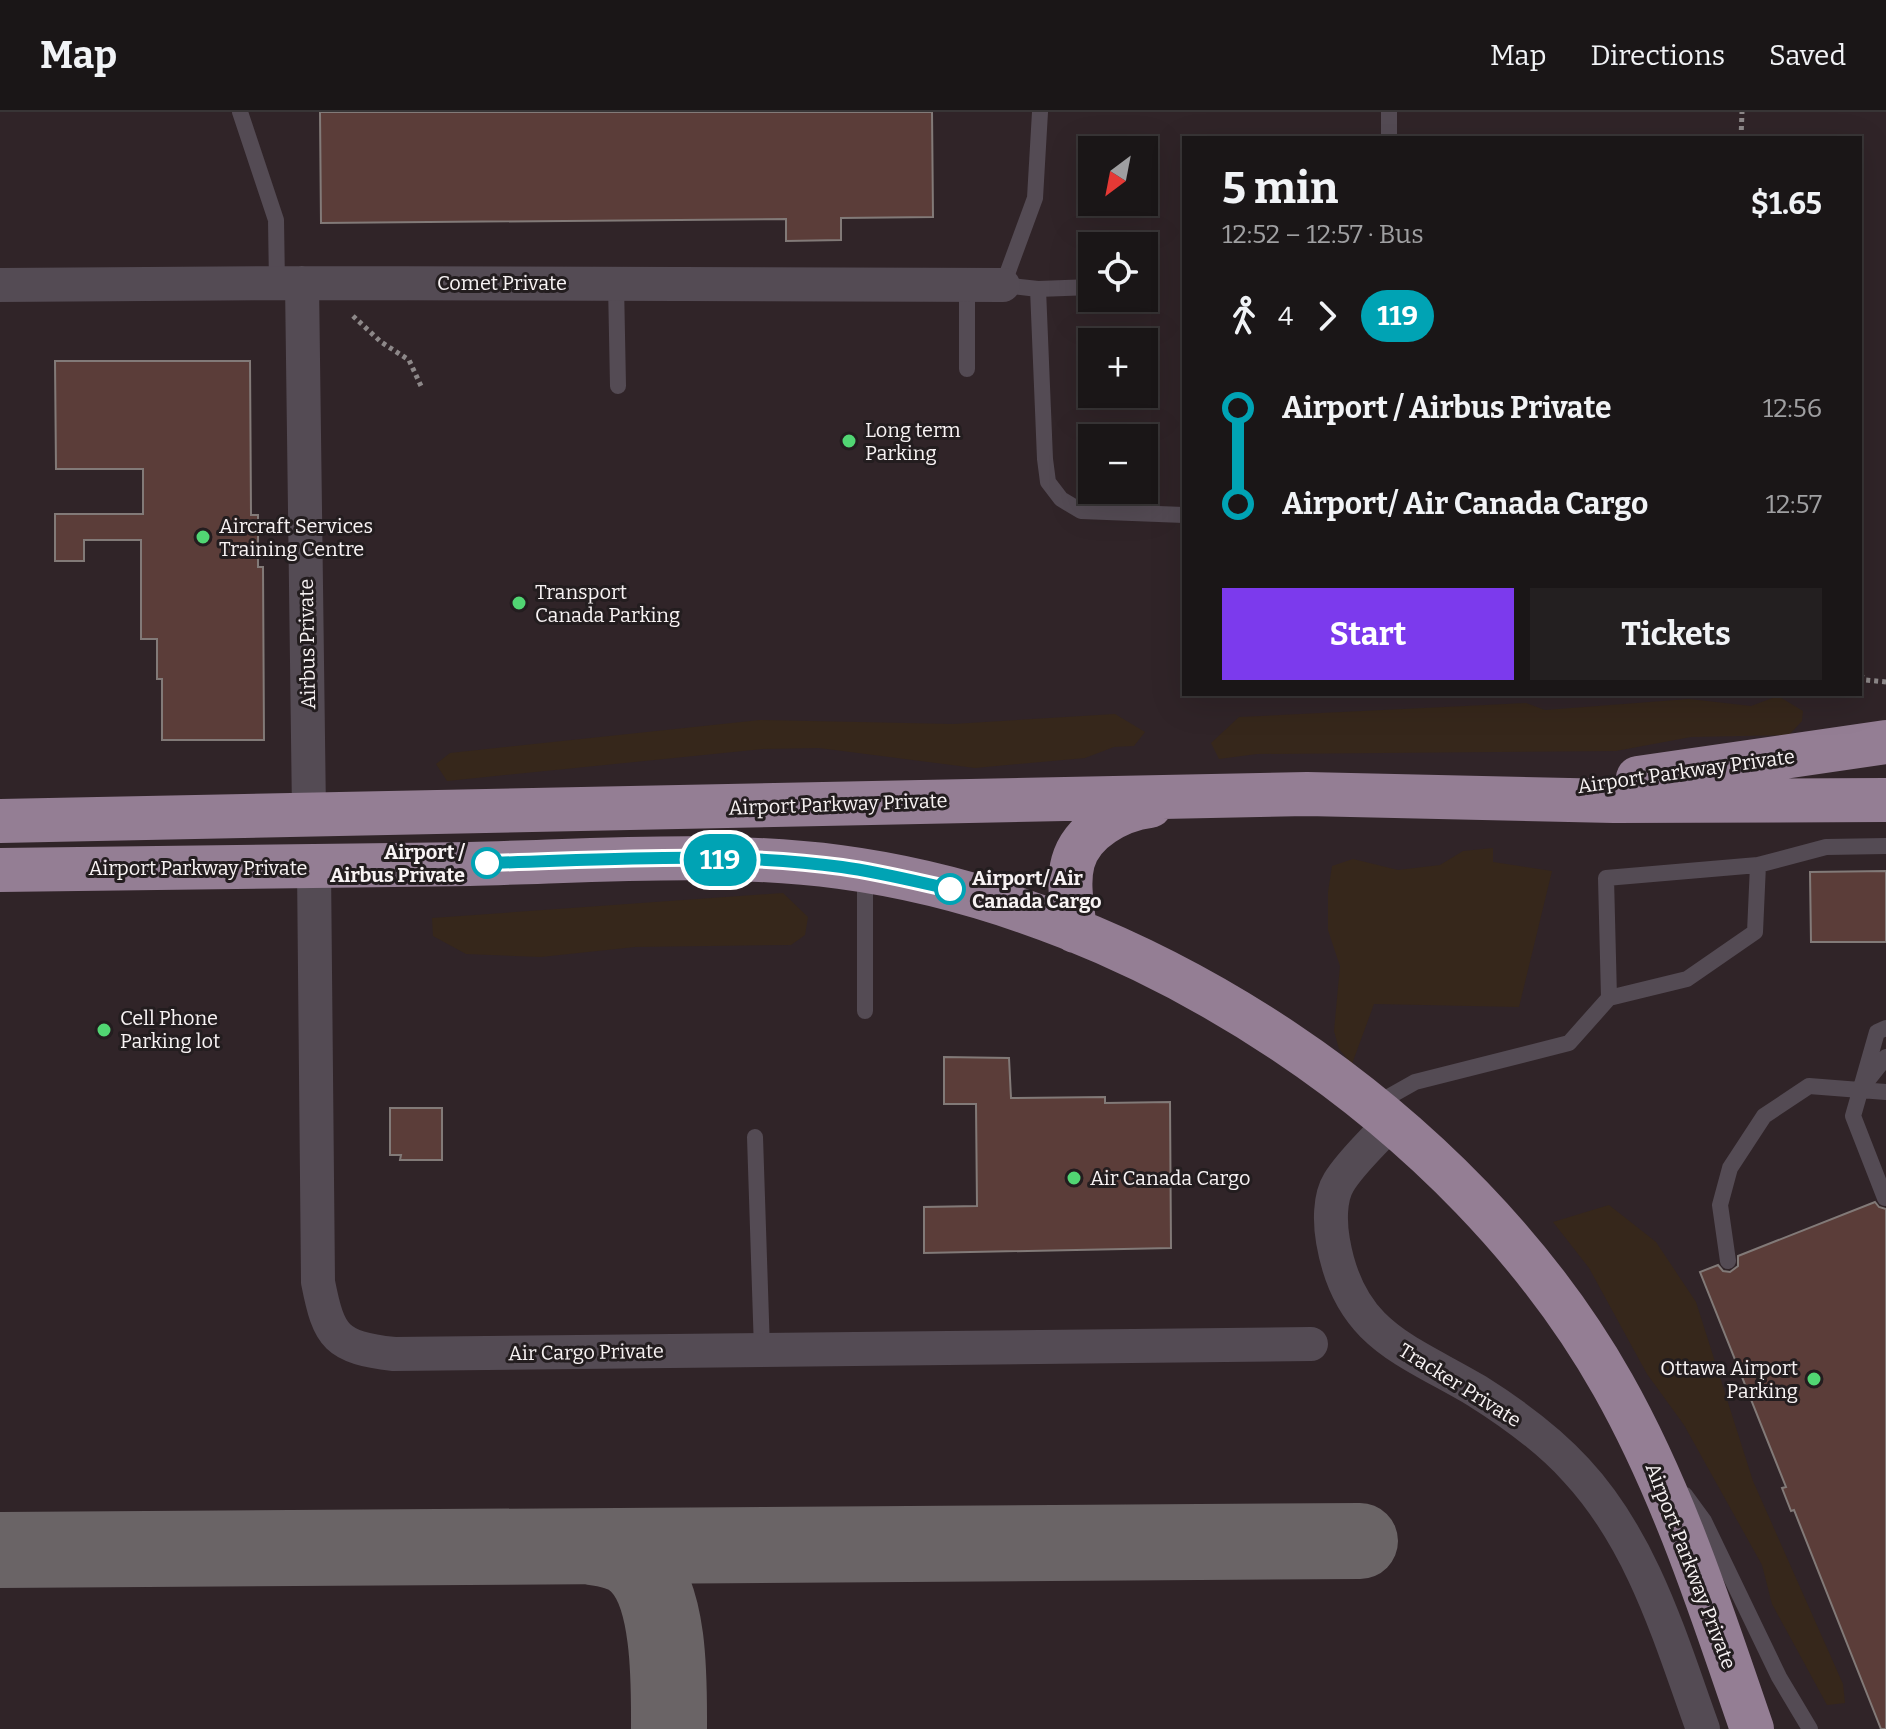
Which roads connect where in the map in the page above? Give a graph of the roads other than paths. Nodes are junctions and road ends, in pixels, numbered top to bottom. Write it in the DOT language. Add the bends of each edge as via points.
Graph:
graph roads {
  1 [pos="240,112"];
  2 [pos="1040,112"];
  3 [pos="1389,112"];
  4 [pos="1389,136"];
  5 [pos="290,284"];
  6 [pos="616,284"];
  7 [pos="0,285"];
  8 [pos="967,285"];
  9 [pos="1003,285"];
  10 [pos="1078,288"];
  11 [pos="1038,289"];
  12 [pos="967,369"];
  13 [pos="618,386"];
  14 [pos="1182,515"];
  15 [pos="1886,742"];
  16 [pos="1220,795"];
  17 [pos="1485,796"];
  18 [pos="1886,800"];
  19 [pos="309,813"];
  20 [pos="0,821"];
  21 [pos="1886,846"];
  22 [pos="1758,865"];
  23 [pos="314,867"];
  24 [pos="0,870"];
  25 [pos="865,872"];
  26 [pos="1075,931"];
  27 [pos="1609,998"];
  28 [pos="865,1011"];
  29 [pos="1886,1028"];
  30 [pos="1886,1057"];
  31 [pos="1886,1077"];
  32 [pos="1862,1089"];
  33 [pos="1886,1092"];
  34 [pos="1381,1115"];
  35 [pos="755,1137"];
  36 [pos="1885,1198"];
  37 [pos="1728,1261"];
  38 [pos="1311,1344"];
  39 [pos="762,1350"];
  40 [pos="1636,1430"];
  41 [pos="1703,1729"];
  42 [pos="1752,1729"];
  43 [pos="1810,1729"];
  1 -- 5 [label="lane" via="276,220"];
  2 -- 9 [label="lane" via="1035,198"];
  3 -- 4 [label="lane"];
  5 -- 6 [label="street, Comet Private"];
  5 -- 7 [label="street, Comet Private"];
  5 -- 19 [label="street, Airbus Private"];
  6 -- 8 [label="street, Comet Private"];
  6 -- 13 [label="lane"];
  8 -- 9 [label="street, Comet Private"];
  8 -- 12 [label="lane"];
  9 -- 11 [label="lane"];
  10 -- 11 [label="lane"];
  11 -- 14 [label="lane" via="1048,482 1061,499 1081,511"];
  15 -- 17 [label="highway, Airport Parkway Private"];
  16 -- 17 [label="highway, Airport Parkway Private"];
  16 -- 19 [label="highway, Airport Parkway Private"];
  16 -- 26 [label="highway" via="1141,807 1096,829 1073,862"];
  17 -- 18 [label="highway, Airport Parkway Private"];
  19 -- 20 [label="highway, Airport Parkway Private"];
  19 -- 23 [label="highway"];
  21 -- 22 [label="lane" via="1826,847"];
  22 -- 27 [label="lane" via="1755,932 1687,979"];
  22 -- 27 [label="lane" via="1606,878"];
  23 -- 24 [label="highway, Airport Parkway Private"];
  23 -- 25 [label="highway, Airport Parkway Private" via="684,858"];
  23 -- 39 [label="street, Air Cargo Private" via="318,1282 324,1315 338,1338 366,1351 394,1354"];
  25 -- 26 [label="highway, Airport Parkway Private" via="989,900"];
  25 -- 28 [label="lane"];
  26 -- 34 [label="highway, Airport Parkway Private" via="1216,999 1300,1053"];
  27 -- 34 [label="lane" via="1569,1043 1415,1082"];
  29 -- 32 [label="lane" via="1877,1032"];
  30 -- 32 [label="lane"];
  31 -- 32 [label="lane"];
  32 -- 33 [label="lane"];
  32 -- 36 [label="lane" via="1853,1116"];
  32 -- 37 [label="lane" via="1809,1086 1764,1116 1730,1168 1720,1205"];
  34 -- 40 [label="highway, Airport Parkway Private" via="1473,1199 1533,1267 1588,1344"];
  34 -- 41 [label="street, Tracker Private" via="1338,1184 1332,1206 1331,1230 1342,1278 1389,1342 1478,1392 1543,1437 1598,1495 1651,1583"];
  35 -- 39 [label="lane"];
  38 -- 39 [label="street, Air Cargo Private"];
  40 -- 42 [label="highway, Airport Parkway Private" via="1680,1526"];
  40 -- 43 [label="lane" via="1704,1521 1779,1677"];
}
